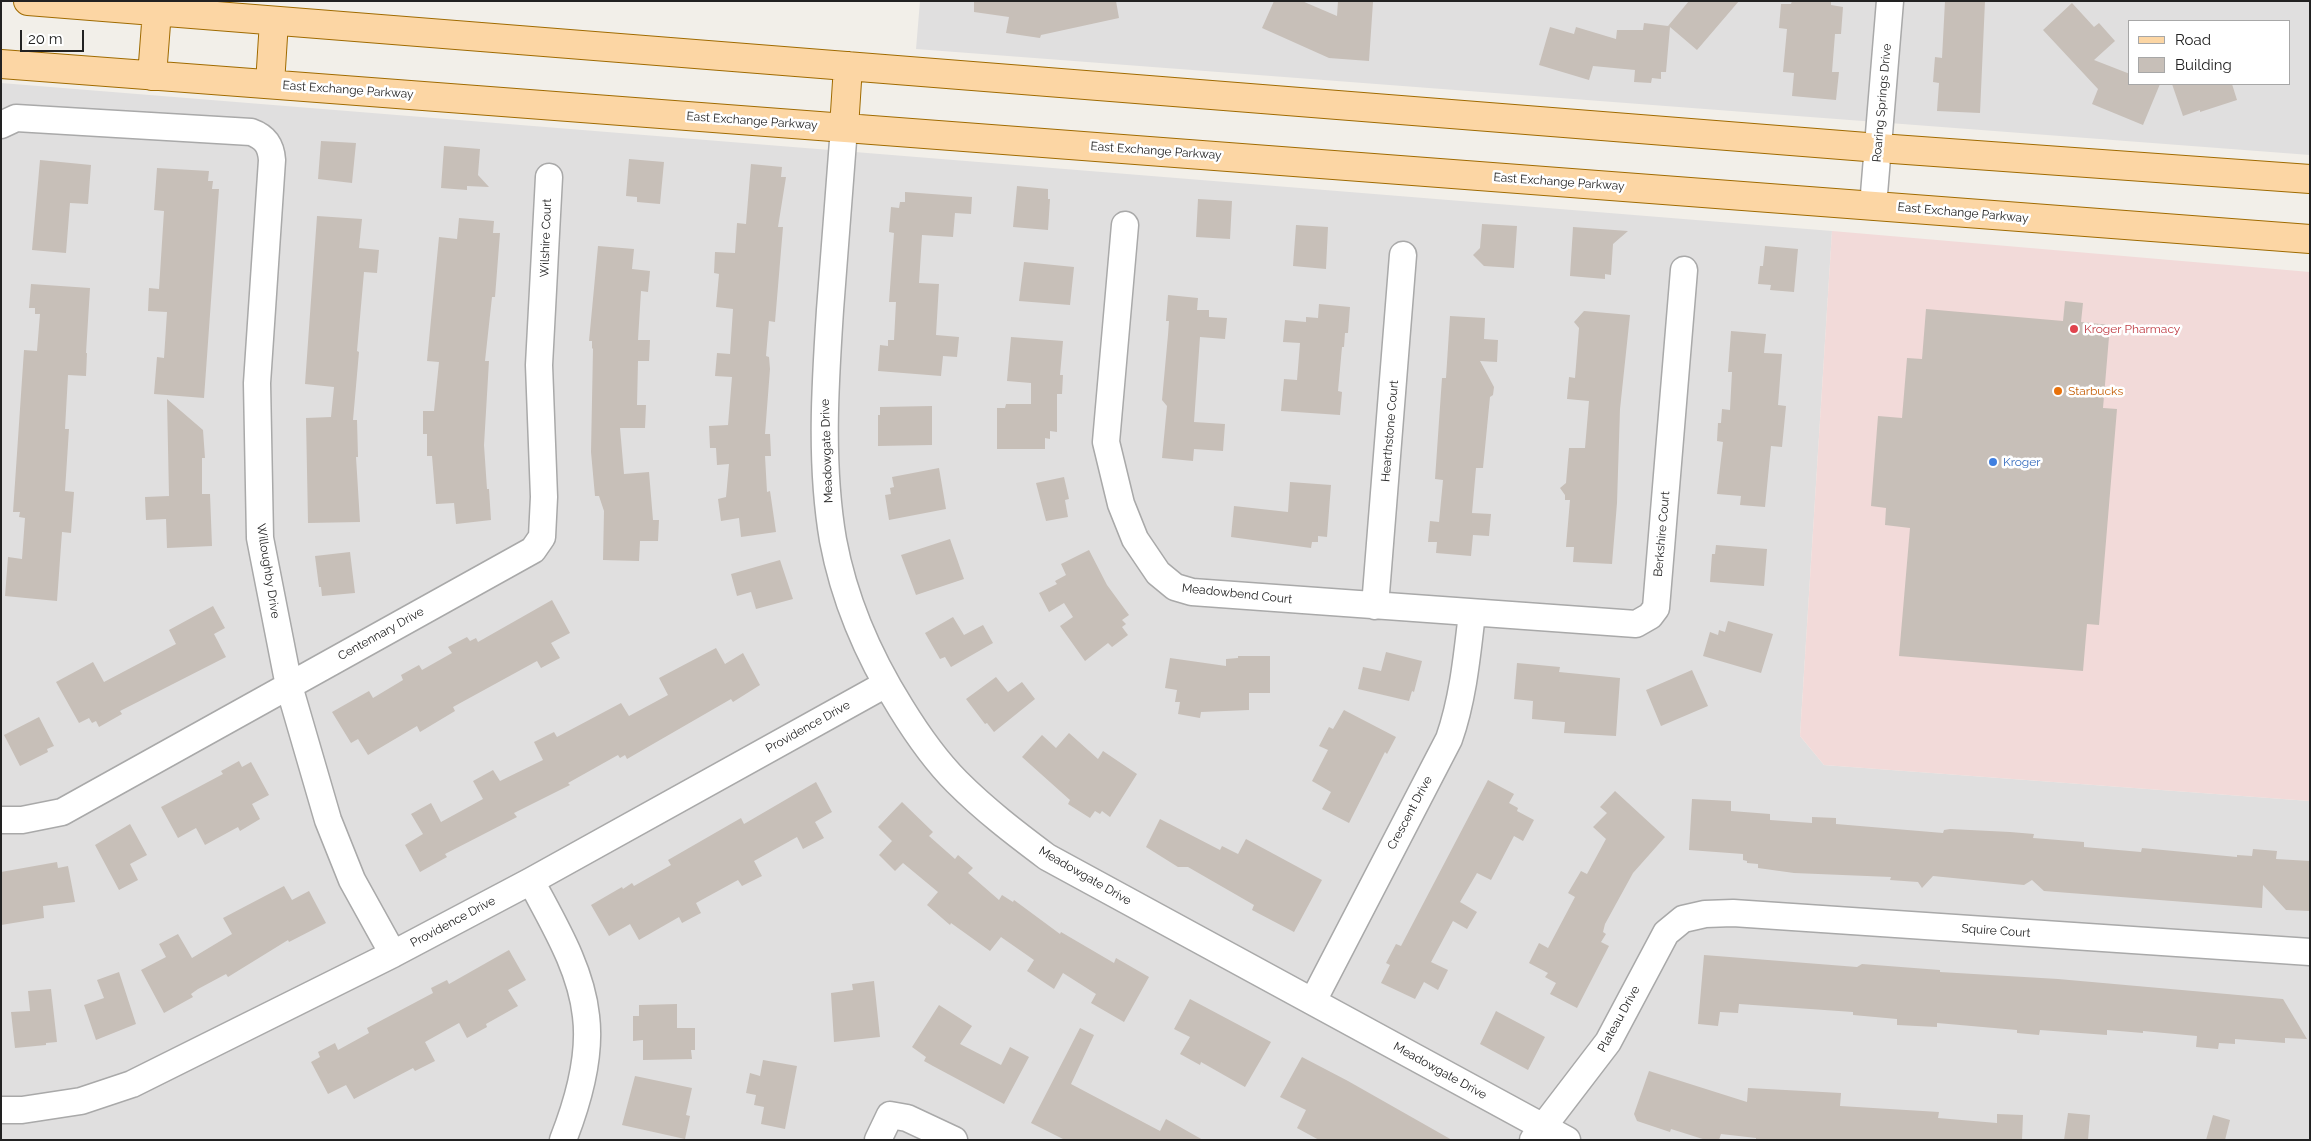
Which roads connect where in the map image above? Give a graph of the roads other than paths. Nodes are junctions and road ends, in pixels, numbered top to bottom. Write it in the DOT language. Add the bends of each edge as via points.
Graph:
graph roads {
  1 [pos="28,1"];
  2 [pos="1890,1"];
  3 [pos="157,12"];
  4 [pos="274,21"];
  5 [pos="1,64"];
  6 [pos="848,66"];
  7 [pos="152,76"];
  8 [pos="270,84"];
  9 [pos="2,124"];
  10 [pos="844,128"];
  11 [pos="1879,148"];
  12 [pos="549,177"];
  13 [pos="2310,180"];
  14 [pos="1873,206"];
  15 [pos="1125,225"];
  16 [pos="2310,239"];
  17 [pos="1404,255"];
  18 [pos="1684,270"];
  19 [pos="544,300"];
  20 [pos="1375,606"];
  21 [pos="1472,613"];
  22 [pos="886,684"];
  23 [pos="288,686"];
  24 [pos="1,820"];
  25 [pos="531,881"];
  26 [pos="1683,919"];
  27 [pos="2310,952"];
  28 [pos="393,954"];
  29 [pos="1312,1001"];
  30 [pos="1,1110"];
  31 [pos="1538,1133"];
  32 [pos="564,1140"];
  33 [pos="878,1140"];
  34 [pos="954,1140"];
  35 [pos="1567,1140"];
  1 -- 3 [label="main road"];
  2 -- 11 [label="street, Roaring Springs Drive"];
  3 -- 4 [label="main road"];
  3 -- 7 [label="main road"];
  4 -- 6 [label="main road"];
  4 -- 8 [label="main road"];
  5 -- 7 [label="main road, East Exchange Parkway"];
  6 -- 10 [label="main road"];
  6 -- 11 [label="main road"];
  7 -- 8 [label="main road, East Exchange Parkway"];
  8 -- 10 [label="main road, East Exchange Parkway"];
  9 -- 23 [label="street, Willoughby Drive" via="16,118 251,132 264,138 272,152 257,383 260,538"];
  10 -- 14 [label="main road, East Exchange Parkway"];
  10 -- 22 [label="street, Meadowgate Drive" via="825,380 827,489 834,540 846,590 863,638"];
  11 -- 13 [label="main road"];
  11 -- 14 [label="street, Roaring Springs Drive"];
  12 -- 19 [label="street, Wilshire Court"];
  14 -- 16 [label="main road, East Exchange Parkway"];
  15 -- 20 [label="street, Meadowbend Court" via="1106,442 1121,504 1135,539 1158,573 1175,587 1192,592"];
  17 -- 20 [label="street, Hearthstone Court"];
  18 -- 21 [label="street, Berkshire Court" via="1656,608 1636,624"];
  19 -- 23 [label="street, Centennary Drive" via="539,364 544,497 542,537 534,550"];
  20 -- 21 [label="street, Meadowbend Court"];
  21 -- 29 [label="street, Crescent Drive" via="1464,681 1457,717 1448,739"];
  22 -- 25 [label="street, Providence Drive"];
  22 -- 29 [label="street, Meadowgate Drive" via="918,734 956,780 999,821 1047,857"];
  23 -- 24 [label="street, Centennary Drive" via="62,812 22,820"];
  23 -- 28 [label="street, Willoughby Drive" via="328,820 352,880"];
  25 -- 28 [label="street, Providence Drive"];
  25 -- 32 [label="street" via="563,942 587,1017 579,1099"];
  26 -- 27 [label="street, Squire Court" via="1733,913"];
  26 -- 31 [label="street, Plateau Drive" via="1666,934 1596,1061"];
  28 -- 30 [label="street, Providence Drive" via="132,1084 82,1101"];
  29 -- 31 [label="street, Meadowgate Drive"];
  31 -- 35 [label="street, Meadowgate Drive"];
  33 -- 34 [label="street" via="890,1115 908,1118"];
}
